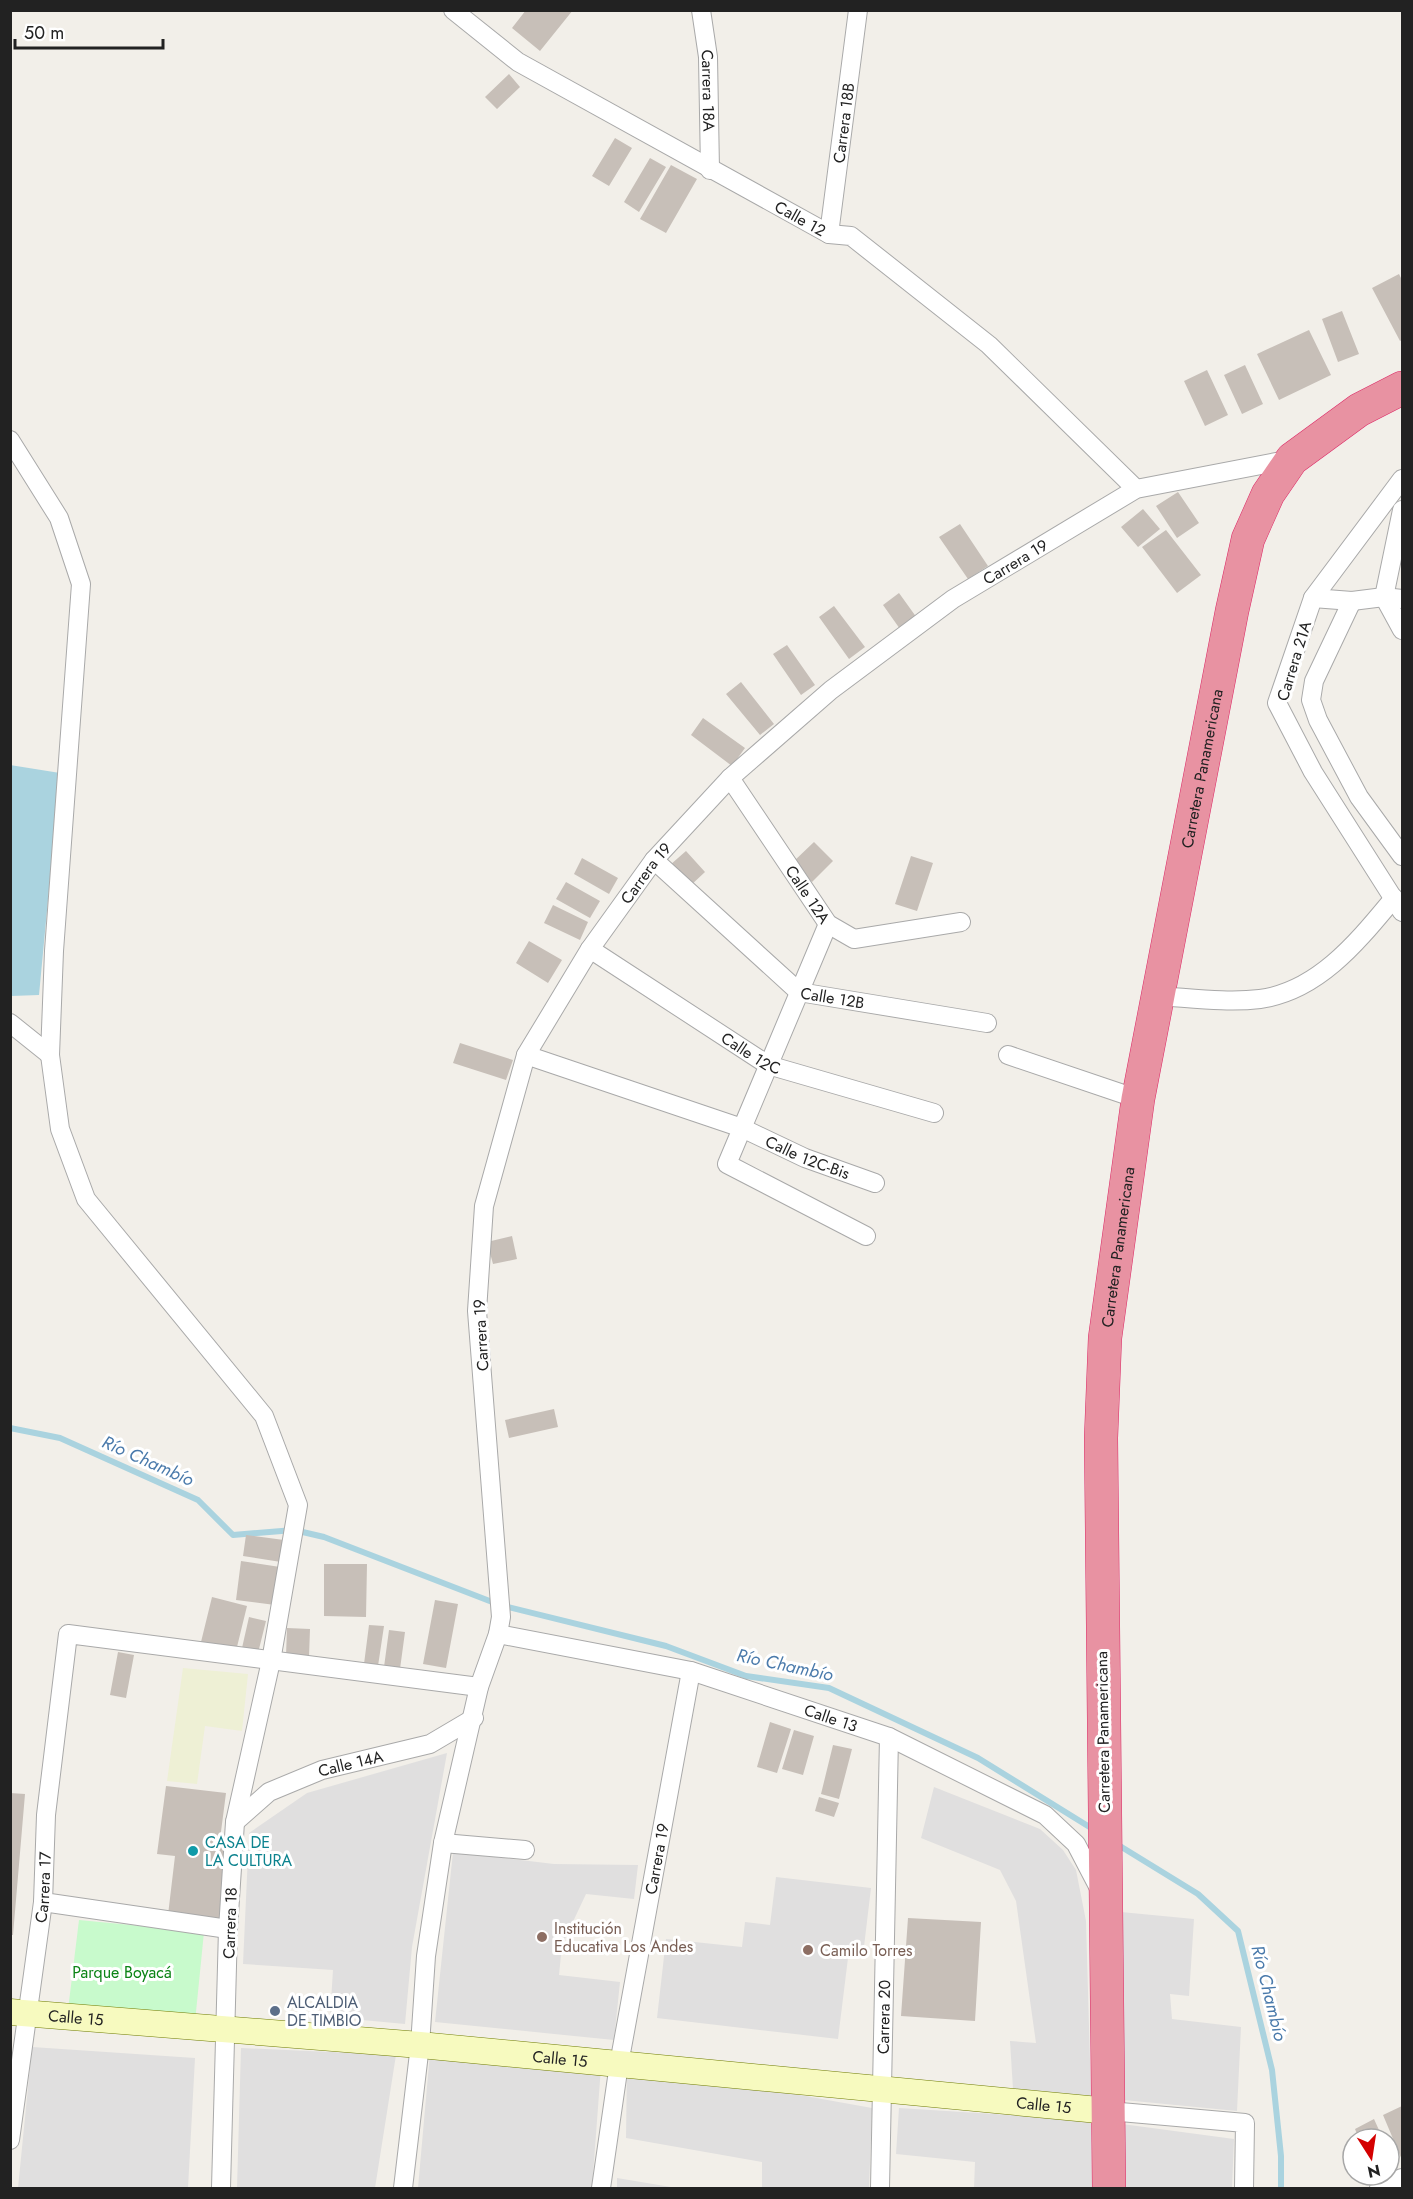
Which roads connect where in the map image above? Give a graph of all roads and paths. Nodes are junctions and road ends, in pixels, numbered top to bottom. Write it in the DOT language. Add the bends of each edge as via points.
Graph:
graph roads {
  1 [pos="701,10"];
  2 [pos="858,10"];
  3 [pos="455,13"];
  4 [pos="710,170"];
  5 [pos="829,234"];
  6 [pos="1402,388"];
  7 [pos="10,440"];
  8 [pos="1292,459"];
  9 [pos="1402,478"];
  10 [pos="1136,489"];
  11 [pos="1402,510"];
  12 [pos="1384,597"];
  13 [pos="1313,598"];
  14 [pos="1402,599"];
  15 [pos="1352,601"];
  16 [pos="1402,630"];
  17 [pos="730,778"];
  18 [pos="1402,856"];
  19 [pos="654,860"];
  20 [pos="1398,905"];
  21 [pos="961,922"];
  22 [pos="828,924"];
  23 [pos="590,949"];
  24 [pos="799,992"];
  25 [pos="1158,996"];
  26 [pos="10,1023"];
  27 [pos="987,1023"];
  28 [pos="526,1054"];
  29 [pos="50,1055"];
  30 [pos="1008,1055"];
  31 [pos="768,1065"];
  32 [pos="1138,1099"];
  33 [pos="934,1113"];
  34 [pos="742,1128"];
  35 [pos="875,1183"];
  36 [pos="866,1236"];
  37 [pos="500,1626"];
  38 [pos="271,1661"];
  39 [pos="691,1671"];
  40 [pos="479,1687"];
  41 [pos="474,1718"];
  42 [pos="889,1737"];
  43 [pos="235,1822"];
  44 [pos="443,1843"];
  45 [pos="525,1850"];
  46 [pos="43,1902"];
  47 [pos="1106,1902"];
  48 [pos="228,1929"];
  49 [pos="19,2013"];
  50 [pos="227,2031"];
  51 [pos="420,2044"];
  52 [pos="619,2064"];
  53 [pos="883,2089"];
  54 [pos="1109,2111"];
  55 [pos="10,2140"];
  56 [pos="1402,2178"];
  57 [pos="221,2188"];
  58 [pos="404,2188"];
  59 [pos="601,2188"];
  60 [pos="879,2188"];
  61 [pos="1109,2188"];
  62 [pos="1244,2188"];
  63 [pos="1379,2188"];
  1 -- 4 [label="street, Carrera 18A" via="708,57"];
  2 -- 5 [label="street, Carrera 18B"];
  3 -- 4 [label="street, Calle 12" via="518,62"];
  4 -- 5 [label="street, Calle 12"];
  5 -- 10 [label="street, Calle 12" via="851,236 989,345"];
  6 -- 8 [label="highway, Carretera Panamericana" via="1359,410"];
  7 -- 29 [label="street" via="59,518 81,584"];
  8 -- 10 [label="street, Carrera 19"];
  8 -- 25 [label="highway, Carretera Panamericana" via="1268,495 1248,539"];
  9 -- 13 [label="street, Carrera 21A"];
  10 -- 17 [label="street, Carrera 19" via="953,599 831,690"];
  11 -- 12 [label="street"];
  12 -- 14 [label="street"];
  12 -- 15 [label="street"];
  12 -- 16 [label="street"];
  13 -- 15 [label="street"];
  13 -- 20 [label="street, Carrera 21A" via="1277,703 1313,772"];
  15 -- 18 [label="street" via="1314,681 1311,700 1359,797"];
  17 -- 19 [label="street, Carrera 19"];
  17 -- 22 [label="street, Calle 12A"];
  19 -- 23 [label="street, Carrera 19"];
  19 -- 24 [label="street, Calle 12B"];
  20 -- 25 [label="street" via="1348,953 1291,991 1260,999"];
  21 -- 22 [label="street, Calle 12A" via="854,939"];
  22 -- 24 [label="street"];
  23 -- 28 [label="street, Carrera 19"];
  23 -- 31 [label="street, Calle 12C"];
  24 -- 27 [label="street, Calle 12B"];
  24 -- 31 [label="street"];
  25 -- 32 [label="highway, Carretera Panamericana"];
  26 -- 29 [label="street"];
  28 -- 34 [label="street, Calle 12C-Bis"];
  28 -- 37 [label="street, Carrera 19" via="484,1206 477,1311 501,1593"];
  29 -- 38 [label="street, Carrera 18" via="60,1129 86,1199 264,1416 298,1505"];
  30 -- 32 [label="street"];
  31 -- 33 [label="street, Calle 12C"];
  31 -- 34 [label="street"];
  32 -- 47 [label="highway, Carretera Panamericana" via="1104,1349 1101,1438"];
  34 -- 35 [label="street, Calle 12C-Bis" via="805,1158"];
  34 -- 36 [label="street" via="727,1164"];
  37 -- 39 [label="street, Calle 13"];
  37 -- 40 [label="street, Carrera 19"];
  38 -- 40 [label="street"];
  38 -- 43 [label="street, Carrera 18"];
  38 -- 46 [label="street, Carrera 17" via="68,1634 46,1815"];
  39 -- 42 [label="street, Calle 13"];
  39 -- 52 [label="street, Carrera 19"];
  40 -- 41 [label="street"];
  41 -- 43 [label="street, Calle 14A" via="430,1744 322,1770 269,1792"];
  41 -- 44 [label="street"];
  42 -- 47 [label="street, Calle 13" via="1045,1815 1076,1844"];
  42 -- 53 [label="street, Carrera 20"];
  43 -- 48 [label="street, Carrera 18"];
  44 -- 45 [label="street"];
  44 -- 51 [label="street" via="426,1956"];
  46 -- 48 [label="street"];
  46 -- 49 [label="street, Carrera 17"];
  47 -- 54 [label="highway, Carretera Panamericana"];
  48 -- 50 [label="street, Carrera 18"];
  49 -- 50 [label="main road, Calle 15"];
  49 -- 55 [label="street, Carrera 17"];
  50 -- 51 [label="main road, Calle 15"];
  50 -- 57 [label="street, Carrera 18"];
  51 -- 52 [label="main road, Calle 15"];
  51 -- 58 [label="street"];
  52 -- 53 [label="main road, Calle 15"];
  52 -- 59 [label="street, Carrera 19"];
  53 -- 54 [label="main road, Calle 15"];
  53 -- 60 [label="street, Carrera 20"];
  54 -- 61 [label="highway, Carretera Panamericana"];
  54 -- 62 [label="street" via="1245,2123"];
  56 -- 63 [label="street"];
}
